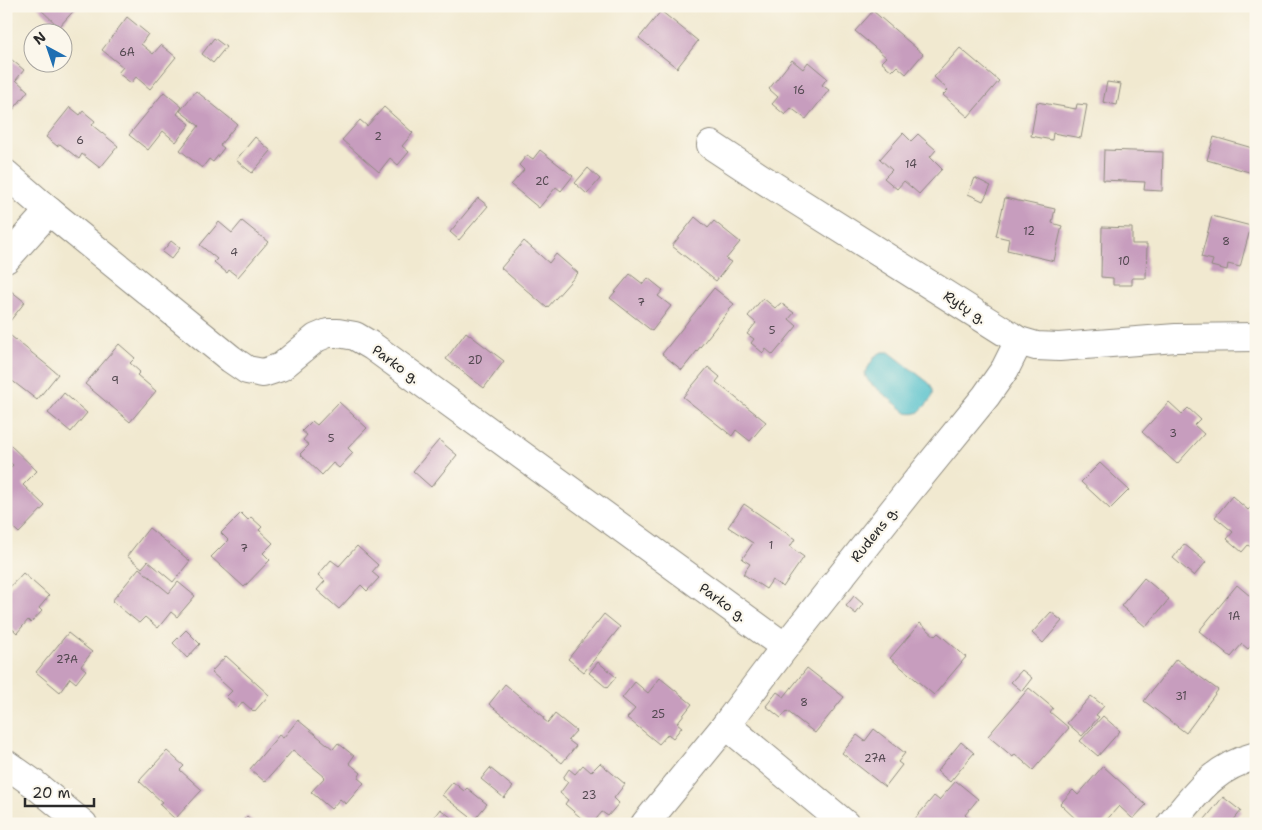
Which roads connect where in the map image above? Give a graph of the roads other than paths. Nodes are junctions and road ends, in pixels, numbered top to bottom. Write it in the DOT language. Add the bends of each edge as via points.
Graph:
graph roads {
  1 [pos="711,145"];
  2 [pos="6,174"];
  3 [pos="49,211"];
  4 [pos="6,259"];
  5 [pos="1256,337"];
  6 [pos="1019,341"];
  7 [pos="785,646"];
  8 [pos="726,725"];
  9 [pos="1256,756"];
  10 [pos="6,764"];
  11 [pos="83,824"];
  12 [pos="645,824"];
  13 [pos="845,824"];
  14 [pos="1171,824"];
  1 -- 6 [label="street, Rytų g."];
  2 -- 3 [label="street, Parko g."];
  3 -- 4 [label="street"];
  3 -- 7 [label="street, Parko g." via="247,370 263,373 281,367 316,338 328,333 355,336 372,346"];
  5 -- 6 [label="street, Rytų g." via="1176,338 1060,347"];
  6 -- 7 [label="street, Rudens g." via="986,396"];
  7 -- 8 [label="street, Rudens g."];
  8 -- 12 [label="street, Rudens g."];
  8 -- 13 [label="street"];
  9 -- 14 [label="street" via="1222,770 1203,785"];
  10 -- 11 [label="street"];
}
